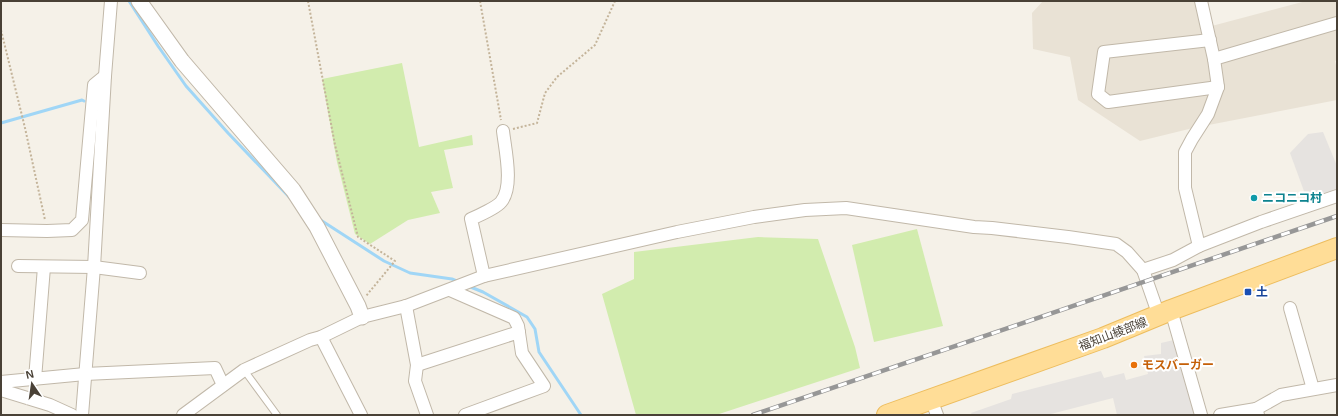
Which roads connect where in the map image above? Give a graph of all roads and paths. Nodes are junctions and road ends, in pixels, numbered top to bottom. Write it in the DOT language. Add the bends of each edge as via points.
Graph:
graph roads {
  1 [pos="111,1"];
  2 [pos="139,1"];
  3 [pos="308,1"];
  4 [pos="480,1"];
  5 [pos="615,1"];
  6 [pos="1201,1"];
  7 [pos="1337,23"];
  8 [pos="1,30"];
  9 [pos="1210,40"];
  10 [pos="1214,59"];
  11 [pos="105,76"];
  12 [pos="1218,87"];
  13 [pos="503,131"];
  14 [pos="1337,196"];
  15 [pos="1,230"];
  16 [pos="47,231"];
  17 [pos="1199,246"];
  18 [pos="1337,248"];
  19 [pos="18,266"];
  20 [pos="44,267"];
  21 [pos="94,267"];
  22 [pos="1143,270"];
  23 [pos="140,273"];
  24 [pos="480,278"];
  25 [pos="453,288"];
  26 [pos="406,306"];
  27 [pos="1290,308"];
  28 [pos="360,311"];
  29 [pos="1165,313"];
  30 [pos="519,332"];
  31 [pos="321,337"];
  32 [pos="418,365"];
  33 [pos="244,370"];
  34 [pos="85,374"];
  35 [pos="35,379"];
  36 [pos="1,382"];
  37 [pos="223,385"];
  38 [pos="1337,385"];
  39 [pos="1,390"];
  40 [pos="1313,390"];
  41 [pos="934,407"];
  42 [pos="1257,412"];
  43 [pos="72,415"];
  44 [pos="82,415"];
  45 [pos="183,415"];
  46 [pos="276,415"];
  47 [pos="361,415"];
  48 [pos="427,415"];
  49 [pos="465,415"];
  50 [pos="887,415"];
  51 [pos="1201,415"];
  52 [pos="1220,415"];
  1 -- 11 [label="street"];
  2 -- 28 [label="street" via="182,61 294,190 317,227"];
  3 -- 28 [label="path" via="335,145 358,237 395,261"];
  4 -- 13 [label="path"];
  5 -- 13 [label="path" via="595,45 557,77 545,93 537,124"];
  6 -- 9 [label="street"];
  7 -- 10 [label="street"];
  8 -- 16 [label="path"];
  9 -- 10 [label="street"];
  9 -- 12 [label="street" via="1104,52 1098,94 1108,102"];
  10 -- 12 [label="street"];
  11 -- 16 [label="street" via="94,85 82,220 72,230"];
  11 -- 21 [label="street"];
  12 -- 17 [label="street" via="1208,114 1185,152 1185,188"];
  13 -- 24 [label="street" via="508,173 506,190 501,202 471,219"];
  14 -- 17 [label="street"];
  15 -- 16 [label="street"];
  17 -- 22 [label="street" via="1173,260"];
  18 -- 29 [label="main road, 福知山綾部線"];
  19 -- 20 [label="street"];
  20 -- 21 [label="street"];
  20 -- 35 [label="street"];
  21 -- 23 [label="street"];
  21 -- 34 [label="street"];
  22 -- 24 [label="street" via="1116,244 992,228 974,228 846,208 805,210 677,232"];
  22 -- 29 [label="street"];
  24 -- 25 [label="street"];
  25 -- 26 [label="street"];
  25 -- 30 [label="street" via="514,318"];
  26 -- 28 [label="street"];
  26 -- 32 [label="street"];
  27 -- 40 [label="street"];
  28 -- 31 [label="street"];
  29 -- 41 [label="main road, 福知山綾部線"];
  29 -- 51 [label="street"];
  30 -- 32 [label="street"];
  30 -- 49 [label="street" via="522,353 544,386"];
  31 -- 33 [label="street"];
  31 -- 47 [label="street"];
  32 -- 48 [label="street" via="415,381"];
  33 -- 37 [label="street"];
  33 -- 46 [label="lane"];
  34 -- 35 [label="street"];
  34 -- 37 [label="street" via="215,368"];
  34 -- 44 [label="street"];
  35 -- 36 [label="street"];
  37 -- 45 [label="street"];
  38 -- 40 [label="street"];
  39 -- 43 [label="street" via="50,405"];
  40 -- 42 [label="street" via="1281,395"];
  41 -- 50 [label="main road, 福知山綾部線"];
  42 -- 52 [label="street"];
}
